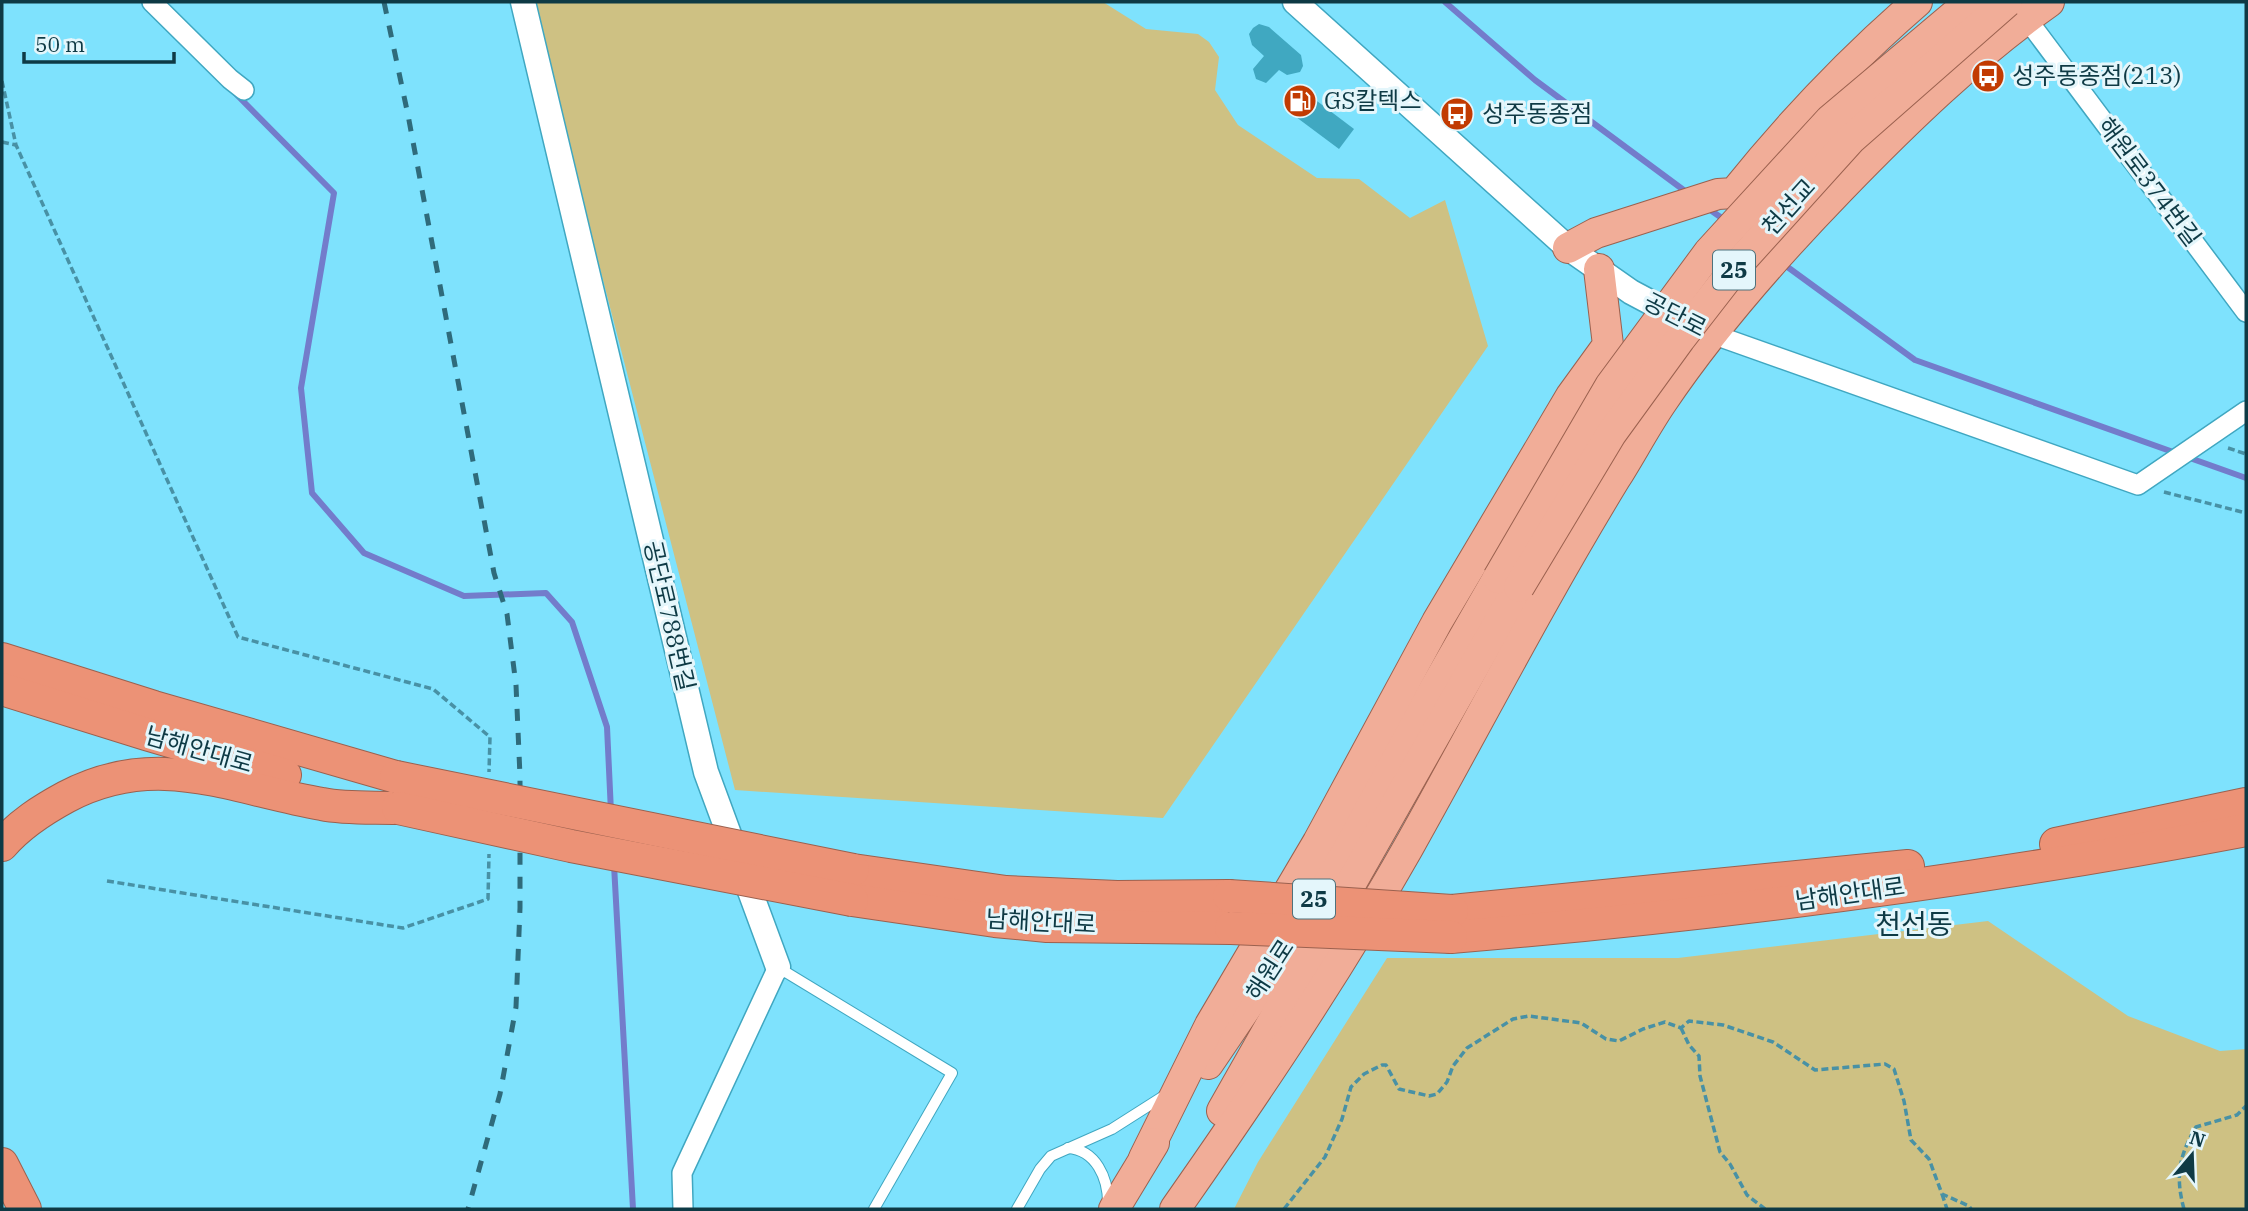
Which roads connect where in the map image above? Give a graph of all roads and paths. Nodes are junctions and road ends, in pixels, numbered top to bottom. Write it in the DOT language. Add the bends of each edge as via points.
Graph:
graph roads {
  1 [pos="152,2"];
  2 [pos="523,2"];
  3 [pos="1295,2"];
  4 [pos="1917,2"];
  5 [pos="1970,2"];
  6 [pos="2027,7"];
  7 [pos="2,81"];
  8 [pos="244,90"];
  9 [pos="2,142"];
  10 [pos="16,145"];
  11 [pos="1568,248"];
  12 [pos="1599,269"];
  13 [pos="2246,312"];
  14 [pos="1712,334"];
  15 [pos="1579,384"];
  16 [pos="2246,411"];
  17 [pos="1636,445"];
  18 [pos="2146,480"];
  19 [pos="2246,513"];
  20 [pos="1508,582"];
  21 [pos="2,637"];
  22 [pos="239,637"];
  23 [pos="2,659"];
  24 [pos="2,689"];
  25 [pos="125,698"];
  26 [pos="397,792"];
  27 [pos="2246,804"];
  28 [pos="2246,830"];
  29 [pos="2,845"];
  30 [pos="853,885"];
  31 [pos="1452,924"];
  32 [pos="778,967"];
  33 [pos="1681,1028"];
  34 [pos="1179,1085"];
  35 [pos="2246,1105"];
  36 [pos="1067,1148"];
  37 [pos="1144,1158"];
  38 [pos="2,1164"];
  39 [pos="2,1190"];
  40 [pos="1942,1194"];
  41 [pos="13,1209"];
  42 [pos="24,1209"];
  43 [pos="683,1209"];
  44 [pos="874,1209"];
  45 [pos="1017,1209"];
  46 [pos="1108,1209"];
  47 [pos="1114,1209"];
  48 [pos="1167,1209"];
  49 [pos="1175,1209"];
  50 [pos="1284,1209"];
  51 [pos="1765,1209"];
  52 [pos="1947,1209"];
  53 [pos="1971,1209"];
  54 [pos="2184,1209"];
  1 -- 8 [label="street"];
  2 -- 32 [label="street, 공단로788번길" via="706,772"];
  3 -- 11 [label="street, 공단로"];
  4 -- 11 [label="main road" via="1869,43 1782,133 1734,193 1596,233"];
  5 -- 20 [label="main road, 천선교, bridge" via="1830,120 1709,252 1611,386"];
  6 -- 13 [label="street, 해원로374번길"];
  6 -- 14 [label="main road" via="1796,234"];
  6 -- 20 [label="main road, 천선교 / 25, bridge" via="1851,139 1739,262"];
  7 -- 10 [label="path"];
  9 -- 10 [label="path"];
  10 -- 22 [label="path"];
  11 -- 12 [label="street, 공단로"];
  12 -- 14 [label="street, 공단로" via="1631,292"];
  12 -- 15 [label="main road" via="1608,345"];
  14 -- 17 [label="main road"];
  14 -- 18 [label="street, 공단로"];
  15 -- 17 [label="main road" via="1612,363 1645,378 1650,400"];
  15 -- 34 [label="main road" via="1437,622"];
  16 -- 18 [label="street"];
  17 -- 49 [label="main road" via="1568,556 1407,850 1328,981"];
  18 -- 19 [label="path"];
  20 -- 37 [label="main road, 해원로 / 25" via="1280,958"];
  20 -- 48 [label="main road, 해원로 / 25"];
  21 -- 25 [label="highway" via="66,664"];
  23 -- 25 [label="highway, 남해안대로"];
  24 -- 26 [label="highway, 남해안대로" via="146,734"];
  25 -- 26 [label="highway, 남해안대로"];
  26 -- 29 [label="highway" via="324,805 189,776 144,774 83,789 29,819"];
  26 -- 30 [label="highway, bridge" via="571,846"];
  27 -- 31 [label="highway, 남해안대로" via="1993,858"];
  28 -- 31 [label="highway, 남해안대로" via="1842,896 1580,926"];
  30 -- 31 [label="highway, 남해안대로, bridge" via="1117,897 1229,896"];
  30 -- 31 [label="highway, 남해안대로, bridge" via="995,921 1047,926"];
  32 -- 43 [label="street" via="682,1173"];
  32 -- 44 [label="lane" via="952,1073"];
  33 -- 40 [label="path" via="1689,1021 1723,1025 1773,1042 1815,1070 1885,1064 1894,1069 1911,1140 1929,1159"];
  33 -- 50 [label="path" via="1665,1022 1619,1041 1606,1039 1581,1023 1529,1016 1513,1019 1467,1048 1452,1066 1447,1082 1429,1096 1399,1089 1382,1065 1351,1087 1325,1157"];
  33 -- 51 [label="path" via="1699,1056 1720,1152 1747,1195"];
  34 -- 36 [label="lane" via="1125,1121"];
  34 -- 37 [label="main road"];
  35 -- 54 [label="path" via="2237,1115 2196,1127 2182,1149 2179,1189"];
  36 -- 45 [label="lane" via="1045,1163"];
  36 -- 46 [label="lane" via="1087,1155 1101,1170"];
  37 -- 47 [label="main road, 해원로 / 25"];
  38 -- 42 [label="highway"];
  39 -- 41 [label="highway"];
  40 -- 52 [label="path"];
  40 -- 53 [label="path"];
}
